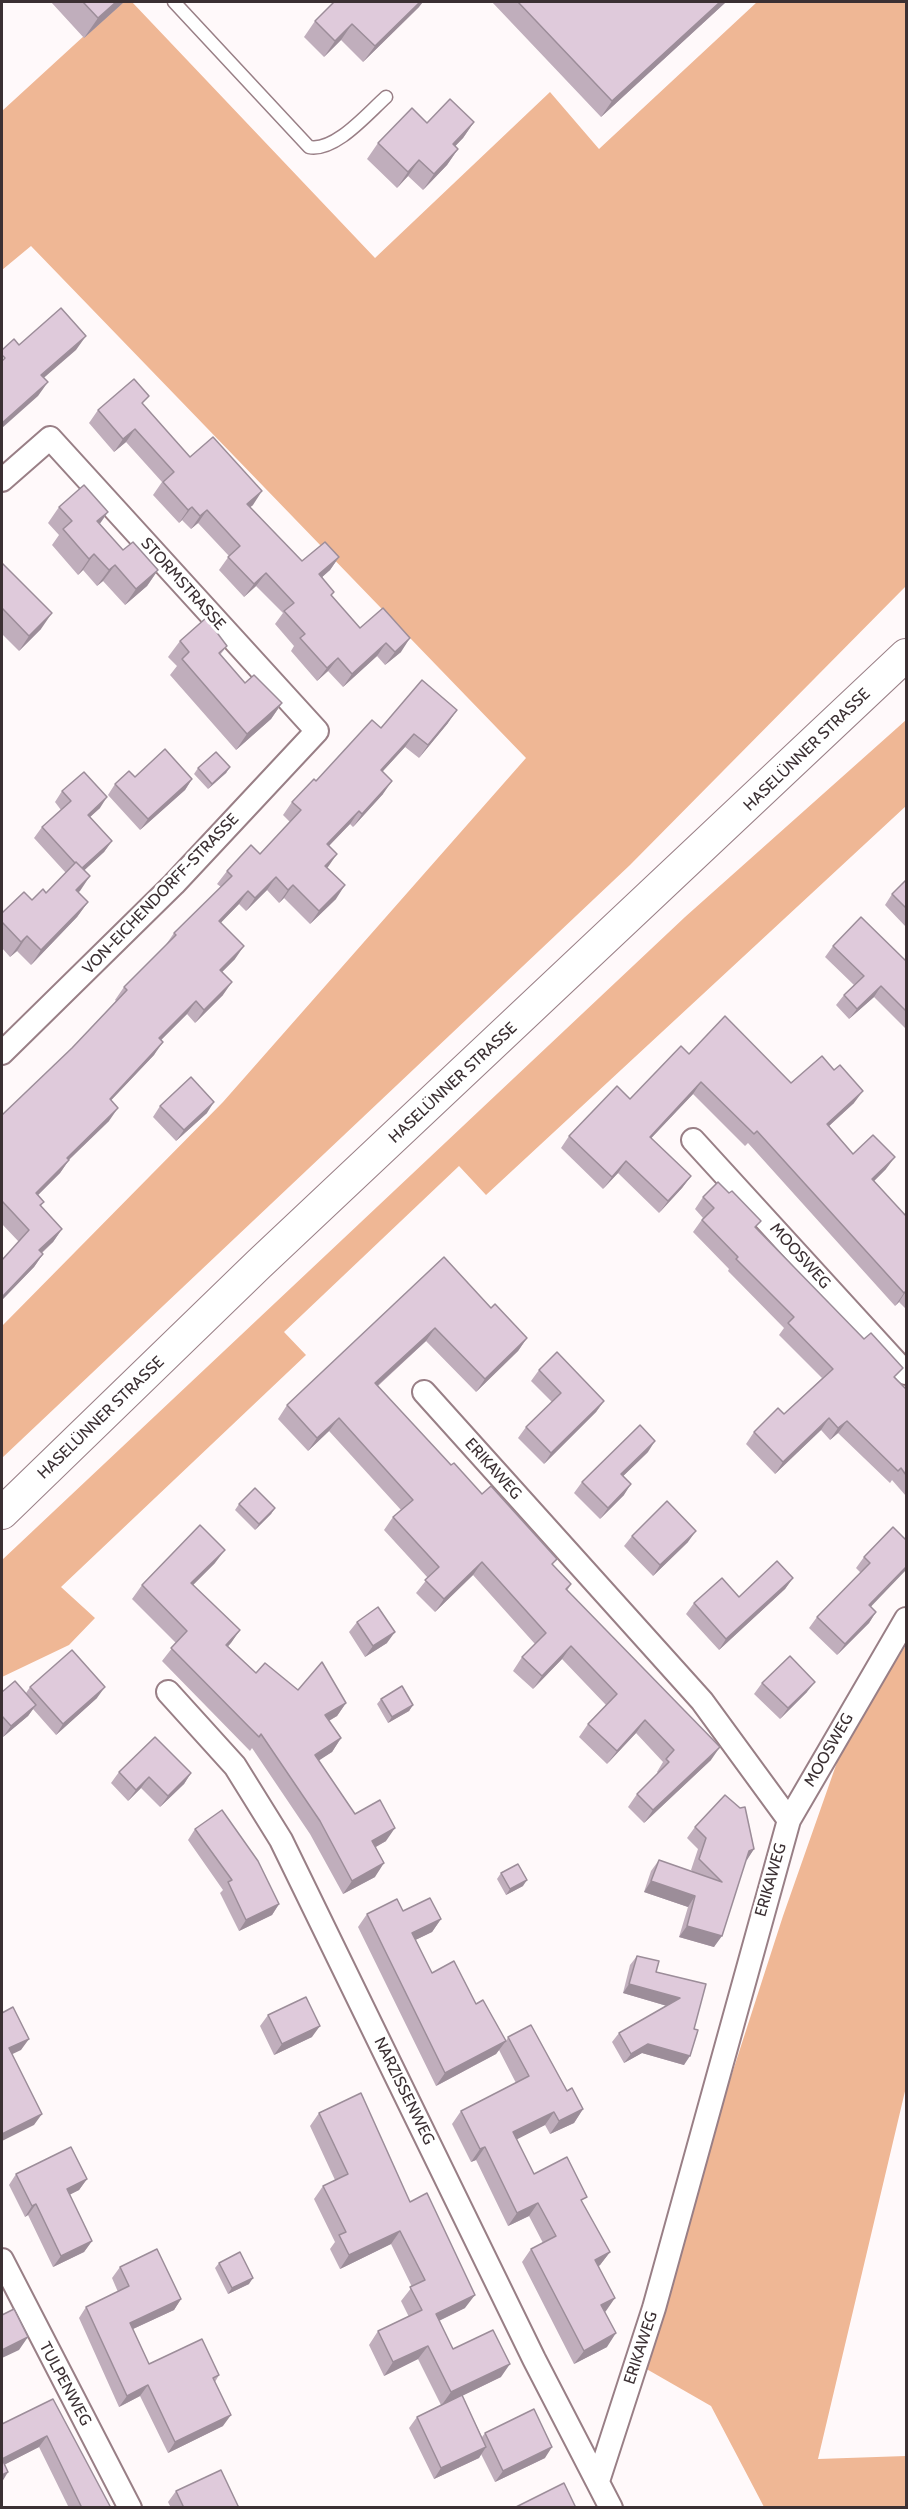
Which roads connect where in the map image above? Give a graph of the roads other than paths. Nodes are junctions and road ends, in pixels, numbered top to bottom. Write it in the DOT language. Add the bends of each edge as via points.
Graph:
graph roads {
  1 [pos="174,2"];
  2 [pos="386,97"];
  3 [pos="2,480"];
  4 [pos="906,655"];
  5 [pos="317,731"];
  6 [pos="2,1053"];
  7 [pos="693,1140"];
  8 [pos="906,1373"];
  9 [pos="424,1392"];
  10 [pos="2,1513"];
  11 [pos="906,1619"];
  12 [pos="168,1692"];
  13 [pos="789,1820"];
  14 [pos="2,2260"];
  15 [pos="598,2481"];
  16 [pos="130,2508"];
  17 [pos="611,2508"];
  1 -- 2 [label="lane" via="309,147 320,149 331,144"];
  3 -- 5 [label="street, STORMSTRASSE" via="50,438"];
  4 -- 10 [label="street, HASELÜNNER STRASSE" via="259,1264"];
  5 -- 6 [label="street, VON-EICHENDORFF-STRASSE" via="174,884"];
  7 -- 8 [label="street, MOOSWEG"];
  9 -- 13 [label="street, ERIKAWEG" via="702,1701"];
  11 -- 13 [label="street, MOOSWEG"];
  12 -- 15 [label="street, NARZISSENWEG" via="235,1766 280,1840 534,2359"];
  13 -- 15 [label="street, ERIKAWEG" via="654,2308"];
  14 -- 16 [label="street, TULPENWEG"];
  15 -- 17 [label="street, NARZISSENWEG"];
}
